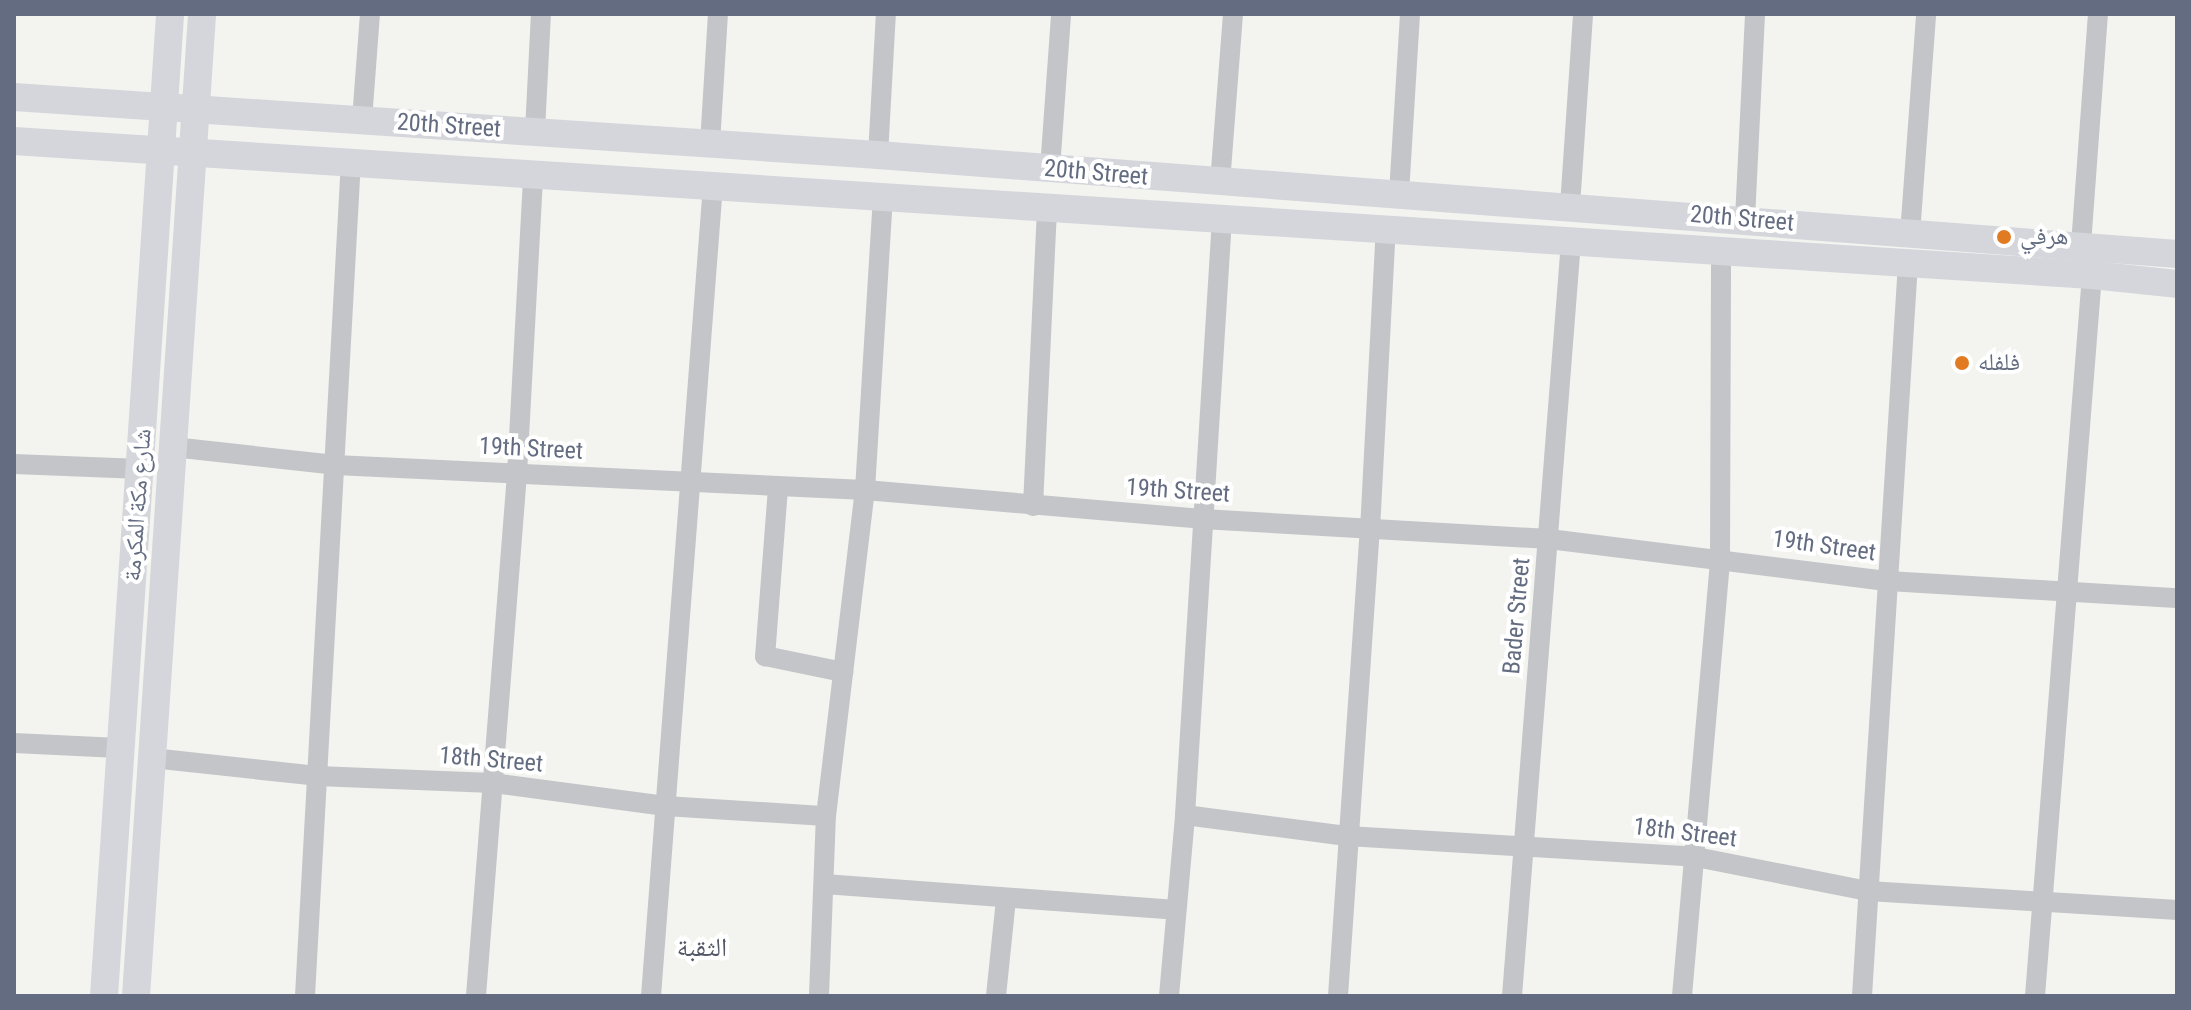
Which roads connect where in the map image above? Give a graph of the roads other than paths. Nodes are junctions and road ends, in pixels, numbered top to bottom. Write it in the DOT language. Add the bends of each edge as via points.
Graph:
graph roads {
  1 [pos="170,14"];
  2 [pos="202,14"];
  3 [pos="370,14"];
  4 [pos="541,14"];
  5 [pos="718,14"];
  6 [pos="886,14"];
  7 [pos="1061,14"];
  8 [pos="1233,14"];
  9 [pos="1410,14"];
  10 [pos="1583,14"];
  11 [pos="1755,14"];
  12 [pos="1926,14"];
  13 [pos="2098,14"];
  14 [pos="14,97"];
  15 [pos="164,106"];
  16 [pos="195,108"];
  17 [pos="362,120"];
  18 [pos="535,131"];
  19 [pos="14,141"];
  20 [pos="710,144"];
  21 [pos="162,148"];
  22 [pos="192,150"];
  23 [pos="878,155"];
  24 [pos="351,161"];
  25 [pos="1050,169"];
  26 [pos="533,174"];
  27 [pos="1220,183"];
  28 [pos="713,185"];
  29 [pos="1399,194"];
  30 [pos="883,198"];
  31 [pos="1570,206"];
  32 [pos="1047,207"];
  33 [pos="1222,219"];
  34 [pos="1745,219"];
  35 [pos="1386,229"];
  36 [pos="1910,234"];
  37 [pos="1571,241"];
  38 [pos="2081,245"];
  39 [pos="1721,251"];
  40 [pos="2177,254"];
  41 [pos="1908,263"];
  42 [pos="2092,275"];
  43 [pos="2177,284"];
  44 [pos="173,447"];
  45 [pos="14,464"];
  46 [pos="335,465"];
  47 [pos="141,469"];
  48 [pos="517,474"];
  49 [pos="691,485"];
  50 [pos="778,488"];
  51 [pos="865,490"];
  52 [pos="1033,506"];
  53 [pos="1202,519"];
  54 [pos="1370,530"];
  55 [pos="1549,539"];
  56 [pos="1720,558"];
  57 [pos="1888,581"];
  58 [pos="2067,591"];
  59 [pos="2177,598"];
  60 [pos="843,672"];
  61 [pos="14,743"];
  62 [pos="119,748"];
  63 [pos="152,758"];
  64 [pos="317,776"];
  65 [pos="493,783"];
  66 [pos="665,806"];
  67 [pos="1185,815"];
  68 [pos="826,816"];
  69 [pos="1347,836"];
  70 [pos="1523,846"];
  71 [pos="1696,857"];
  72 [pos="824,884"];
  73 [pos="1868,891"];
  74 [pos="1006,900"];
  75 [pos="2042,902"];
  76 [pos="1176,910"];
  77 [pos="2177,910"];
  78 [pos="104,996"];
  79 [pos="136,996"];
  80 [pos="305,996"];
  81 [pos="476,996"];
  82 [pos="651,996"];
  83 [pos="819,996"];
  84 [pos="996,996"];
  85 [pos="1169,996"];
  86 [pos="1338,996"];
  87 [pos="1512,996"];
  88 [pos="1682,996"];
  89 [pos="1862,996"];
  90 [pos="2035,996"];
  1 -- 15 [label="street, شارع مكة المكرمة"];
  2 -- 16 [label="street, شارع مكة المكرمة"];
  3 -- 17 [label="street"];
  4 -- 18 [label="street"];
  5 -- 20 [label="street"];
  6 -- 23 [label="street"];
  7 -- 25 [label="street"];
  8 -- 27 [label="street"];
  9 -- 29 [label="street"];
  10 -- 31 [label="street"];
  11 -- 34 [label="street"];
  12 -- 36 [label="street"];
  13 -- 38 [label="street"];
  14 -- 15 [label="street, 20th Street"];
  15 -- 16 [label="street, 20th Street"];
  15 -- 21 [label="street, شارع مكة المكرمة"];
  16 -- 17 [label="street, 20th Street"];
  16 -- 22 [label="street, شارع مكة المكرمة"];
  17 -- 18 [label="street, 20th Street"];
  18 -- 20 [label="street, 20th Street"];
  19 -- 21 [label="street, 20th Street"];
  20 -- 23 [label="street, 20th Street"];
  21 -- 22 [label="street, 20th Street"];
  21 -- 47 [label="street, شارع مكة المكرمة"];
  22 -- 24 [label="street, 20th Street"];
  22 -- 44 [label="street, شارع مكة المكرمة"];
  23 -- 25 [label="street, 20th Street"];
  24 -- 26 [label="street, 20th Street"];
  24 -- 46 [label="street"];
  25 -- 27 [label="street, 20th Street"];
  26 -- 28 [label="street, 20th Street"];
  26 -- 48 [label="street"];
  27 -- 29 [label="street, 20th Street"];
  28 -- 30 [label="street, 20th Street"];
  28 -- 49 [label="street"];
  29 -- 31 [label="street, 20th Street"];
  30 -- 32 [label="street, 20th Street"];
  30 -- 51 [label="street"];
  31 -- 34 [label="street, 20th Street"];
  32 -- 33 [label="street, 20th Street"];
  32 -- 52 [label="street"];
  33 -- 35 [label="street, 20th Street"];
  33 -- 53 [label="street"];
  34 -- 36 [label="street, 20th Street"];
  35 -- 37 [label="street, 20th Street"];
  35 -- 54 [label="street"];
  36 -- 38 [label="street, 20th Street"];
  37 -- 39 [label="street, 20th Street"];
  37 -- 55 [label="street, Bader Street"];
  38 -- 40 [label="street, 20th Street"];
  39 -- 41 [label="street, 20th Street"];
  39 -- 56 [label="street"];
  41 -- 42 [label="street, 20th Street"];
  41 -- 57 [label="street"];
  42 -- 43 [label="street, 20th Street"];
  42 -- 58 [label="street"];
  44 -- 46 [label="street, 19th Street"];
  44 -- 63 [label="street, شارع مكة المكرمة"];
  45 -- 47 [label="street"];
  46 -- 48 [label="street, 19th Street"];
  46 -- 64 [label="street"];
  47 -- 62 [label="street, شارع مكة المكرمة"];
  48 -- 49 [label="street, 19th Street"];
  48 -- 65 [label="street"];
  49 -- 50 [label="street, 19th Street"];
  49 -- 66 [label="street"];
  50 -- 51 [label="street, 19th Street"];
  50 -- 60 [label="street" via="765,656"];
  51 -- 52 [label="street, 19th Street"];
  51 -- 60 [label="street"];
  52 -- 53 [label="street, 19th Street"];
  53 -- 54 [label="street, 19th Street"];
  53 -- 67 [label="street"];
  54 -- 55 [label="street, 19th Street"];
  54 -- 69 [label="street"];
  55 -- 56 [label="street, 19th Street"];
  55 -- 70 [label="street, Bader Street"];
  56 -- 57 [label="street, 19th Street"];
  56 -- 71 [label="street"];
  57 -- 58 [label="street, 19th Street"];
  57 -- 73 [label="street"];
  58 -- 59 [label="street, 19th Street"];
  58 -- 75 [label="street"];
  60 -- 68 [label="street"];
  61 -- 62 [label="street"];
  62 -- 78 [label="street, شارع مكة المكرمة"];
  63 -- 64 [label="street, 18th Street"];
  63 -- 79 [label="street, شارع مكة المكرمة"];
  64 -- 65 [label="street, 18th Street"];
  64 -- 80 [label="street"];
  65 -- 66 [label="street, 18th Street"];
  65 -- 81 [label="street"];
  66 -- 68 [label="street, 18th Street"];
  66 -- 82 [label="street"];
  67 -- 69 [label="street, 18th Street"];
  67 -- 76 [label="street"];
  68 -- 72 [label="street"];
  69 -- 70 [label="street, 18th Street"];
  69 -- 86 [label="street"];
  70 -- 71 [label="street, 18th Street"];
  70 -- 87 [label="street, Bader Street"];
  71 -- 73 [label="street, 18th Street"];
  71 -- 88 [label="street"];
  72 -- 74 [label="street"];
  72 -- 83 [label="street"];
  73 -- 75 [label="street, 18th Street"];
  73 -- 89 [label="street"];
  74 -- 76 [label="street"];
  74 -- 84 [label="street"];
  75 -- 77 [label="street, 18th Street"];
  75 -- 90 [label="street"];
  76 -- 85 [label="street"];
}
